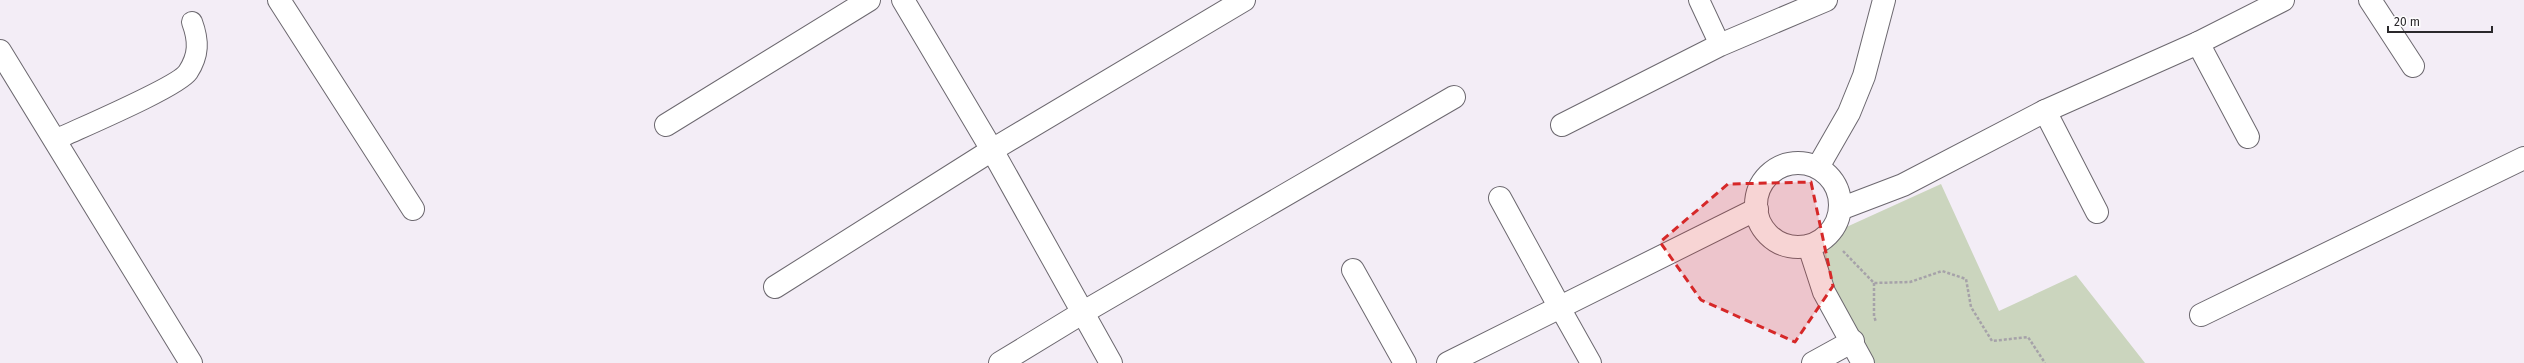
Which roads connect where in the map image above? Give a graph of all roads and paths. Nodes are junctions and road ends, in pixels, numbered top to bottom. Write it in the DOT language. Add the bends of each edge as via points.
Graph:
graph roads {
  1 [pos="279,0"];
  2 [pos="869,0"];
  3 [pos="903,0"];
  4 [pos="1244,0"];
  5 [pos="1699,0"];
  6 [pos="1826,0"];
  7 [pos="1884,0"];
  8 [pos="2283,0"];
  9 [pos="2370,0"];
  10 [pos="192,22"];
  11 [pos="2198,43"];
  12 [pos="1720,45"];
  13 [pos="0,51"];
  14 [pos="2413,66"];
  15 [pos="1454,97"];
  16 [pos="2045,111"];
  17 [pos="666,125"];
  18 [pos="1562,125"];
  19 [pos="2248,137"];
  20 [pos="55,140"];
  21 [pos="992,150"];
  22 [pos="2524,158"];
  23 [pos="1818,167"];
  24 [pos="1500,198"];
  25 [pos="1840,209"];
  26 [pos="413,210"];
  27 [pos="1757,210"];
  28 [pos="2097,212"];
  29 [pos="1818,240"];
  30 [pos="1353,270"];
  31 [pos="775,287"];
  32 [pos="1559,306"];
  33 [pos="1082,313"];
  34 [pos="2201,315"];
  35 [pos="1853,341"];
  36 [pos="191,363"];
  37 [pos="1000,363"];
  38 [pos="1111,363"];
  39 [pos="1405,363"];
  40 [pos="1448,363"];
  41 [pos="1591,363"];
  42 [pos="1813,363"];
  43 [pos="1863,363"];
  44 [pos="2045,363"];
  1 -- 26 [label="street"];
  2 -- 17 [label="street"];
  3 -- 21 [label="street"];
  4 -- 21 [label="street"];
  5 -- 12 [label="lane"];
  6 -- 12 [label="street"];
  7 -- 23 [label="street" via="1864,76 1850,113"];
  8 -- 11 [label="street"];
  9 -- 14 [label="street"];
  10 -- 20 [label="lane" via="197,36 198,52 187,73 170,86"];
  11 -- 16 [label="street"];
  11 -- 19 [label="street"];
  12 -- 18 [label="street"];
  13 -- 20 [label="street"];
  15 -- 33 [label="street"];
  16 -- 25 [label="street" via="1903,185"];
  16 -- 28 [label="street"];
  20 -- 36 [label="street"];
  21 -- 31 [label="street"];
  21 -- 33 [label="street"];
  22 -- 34 [label="street"];
  23 -- 25 [label="street" via="1831,177 1839,192"];
  23 -- 27 [label="street" via="1800,162 1782,165 1768,176 1758,191"];
  24 -- 32 [label="street"];
  25 -- 29 [label="street"];
  27 -- 29 [label="street" via="1760,223 1769,235 1781,243 1795,247"];
  27 -- 32 [label="street"];
  29 -- 35 [label="street" via="1824,292"];
  29 -- 44 [label="path" via="1874,283 1910,282 1942,272 1966,279 1971,307 1992,341 2028,337"];
  30 -- 39 [label="street"];
  32 -- 40 [label="street"];
  32 -- 41 [label="lane"];
  33 -- 37 [label="street"];
  33 -- 38 [label="street"];
  35 -- 42 [label="street"];
  35 -- 43 [label="street"];
}
